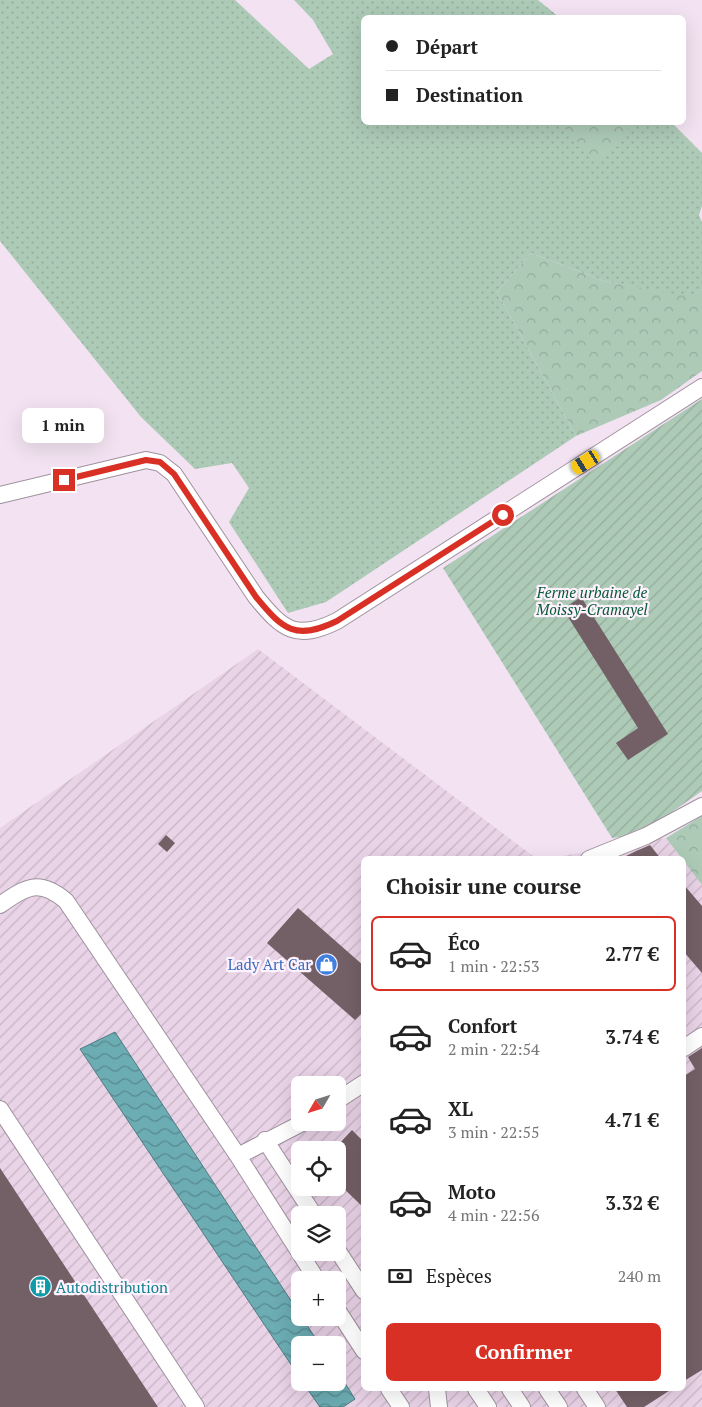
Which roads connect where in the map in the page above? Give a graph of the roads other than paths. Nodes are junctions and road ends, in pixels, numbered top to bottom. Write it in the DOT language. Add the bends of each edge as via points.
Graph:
graph roads {
  1 [pos="702,388"];
  2 [pos="0,495"];
  3 [pos="702,806"];
  4 [pos="596,856"];
  5 [pos="0,905"];
  6 [pos="702,1036"];
  7 [pos="686,1047"];
  8 [pos="361,1084"];
  9 [pos="346,1094"];
  10 [pos="0,1109"];
  11 [pos="291,1128"];
  12 [pos="265,1140"];
  13 [pos="238,1156"];
  14 [pos="308,1206"];
  15 [pos="344,1261"];
  16 [pos="311,1271"];
  17 [pos="361,1286"];
  18 [pos="346,1322"];
  19 [pos="361,1342"];
  20 [pos="390,1391"];
  21 [pos="437,1391"];
  22 [pos="477,1391"];
  23 [pos="511,1391"];
  24 [pos="548,1391"];
  25 [pos="586,1391"];
  26 [pos="196,1407"];
  27 [pos="401,1407"];
  28 [pos="439,1407"];
  29 [pos="488,1407"];
  30 [pos="522,1407"];
  31 [pos="559,1407"];
  32 [pos="597,1407"];
  1 -- 2 [label="street" via="337,621 318,630 301,632 286,628 270,615 174,474 160,462 146,460"];
  3 -- 4 [label="street" via="646,836"];
  5 -- 13 [label="street" via="29,889 42,886 66,901"];
  6 -- 7 [label="street"];
  8 -- 9 [label="street"];
  10 -- 26 [label="street"];
  11 -- 12 [label="street"];
  12 -- 13 [label="street"];
  12 -- 14 [label="street"];
  13 -- 16 [label="street"];
  15 -- 17 [label="street"];
  18 -- 19 [label="street"];
  20 -- 27 [label="street"];
  21 -- 28 [label="street"];
  22 -- 29 [label="street"];
  23 -- 30 [label="street"];
  24 -- 31 [label="street"];
  25 -- 32 [label="street"];
}
